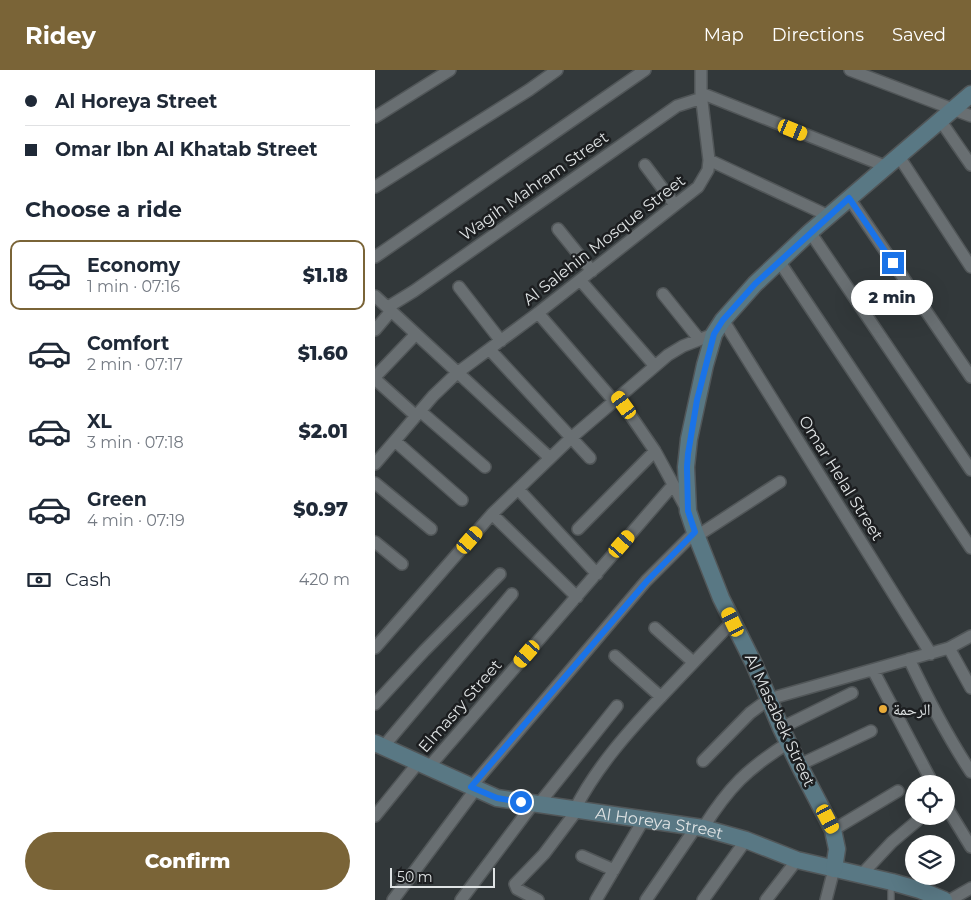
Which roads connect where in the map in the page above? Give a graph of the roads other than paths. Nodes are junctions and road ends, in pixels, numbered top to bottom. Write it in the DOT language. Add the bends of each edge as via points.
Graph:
graph roads {
  1 [pos="450,70"];
  2 [pos="557,70"];
  3 [pos="645,70"];
  4 [pos="701,70"];
  5 [pos="850,70"];
  6 [pos="971,94"];
  7 [pos="702,96"];
  8 [pos="953,110"];
  9 [pos="971,116"];
  10 [pos="375,117"];
  11 [pos="940,120"];
  12 [pos="898,155"];
  13 [pos="709,160"];
  14 [pos="645,165"];
  15 [pos="971,165"];
  16 [pos="885,166"];
  17 [pos="375,187"];
  18 [pos="849,198"];
  19 [pos="675,205"];
  20 [pos="829,216"];
  21 [pos="558,230"];
  22 [pos="810,232"];
  23 [pos="375,257"];
  24 [pos="779,261"];
  25 [pos="971,267"];
  26 [pos="592,271"];
  27 [pos="581,280"];
  28 [pos="459,287"];
  29 [pos="663,294"];
  30 [pos="375,296"];
  31 [pos="389,309"];
  32 [pos="538,313"];
  33 [pos="723,320"];
  34 [pos="375,330"];
  35 [pos="416,334"];
  36 [pos="706,336"];
  37 [pos="501,341"];
  38 [pos="490,350"];
  39 [pos="654,365"];
  40 [pos="457,373"];
  41 [pos="971,377"];
  42 [pos="375,378"];
  43 [pos="616,399"];
  44 [pos="418,413"];
  45 [pos="571,438"];
  46 [pos="395,441"];
  47 [pos="655,452"];
  48 [pos="550,458"];
  49 [pos="590,458"];
  50 [pos="375,464"];
  51 [pos="485,467"];
  52 [pos="971,470"];
  53 [pos="781,482"];
  54 [pos="375,483"];
  55 [pos="673,485"];
  56 [pos="518,489"];
  57 [pos="462,500"];
  58 [pos="688,511"];
  59 [pos="492,514"];
  60 [pos="431,529"];
  61 [pos="578,529"];
  62 [pos="696,534"];
  63 [pos="375,542"];
  64 [pos="971,548"];
  65 [pos="402,564"];
  66 [pos="500,574"];
  67 [pos="597,574"];
  68 [pos="512,594"];
  69 [pos="577,597"];
  70 [pos="733,622"];
  71 [pos="655,628"];
  72 [pos="971,636"];
  73 [pos="375,648"];
  74 [pos="949,648"];
  75 [pos="931,654"];
  76 [pos="615,656"];
  77 [pos="909,659"];
  78 [pos="693,662"];
  79 [pos="873,670"];
  80 [pos="971,688"];
  81 [pos="852,693"];
  82 [pos="661,697"];
  83 [pos="769,699"];
  84 [pos="375,704"];
  85 [pos="617,706"];
  86 [pos="781,728"];
  87 [pos="871,731"];
  88 [pos="788,743"];
  89 [pos="379,748"];
  90 [pos="703,761"];
  91 [pos="423,765"];
  92 [pos="799,765"];
  93 [pos="971,772"];
  94 [pos="928,775"];
  95 [pos="473,788"];
  96 [pos="897,791"];
  97 [pos="536,804"];
  98 [pos="576,809"];
  99 [pos="375,816"];
  100 [pos="644,819"];
  101 [pos="955,821"];
  102 [pos="912,825"];
  103 [pos="699,828"];
  104 [pos="833,830"];
  105 [pos="746,840"];
  106 [pos="971,848"];
  107 [pos="583,856"];
  108 [pos="797,860"];
  109 [pos="834,869"];
  110 [pos="614,870"];
  111 [pos="862,874"];
  112 [pos="891,882"];
  113 [pos="971,888"];
  114 [pos="828,898"];
  115 [pos="393,900"];
  116 [pos="461,900"];
  117 [pos="538,900"];
  118 [pos="596,900"];
  119 [pos="646,900"];
  120 [pos="703,900"];
  121 [pos="766,900"];
  122 [pos="891,900"];
  123 [pos="944,900"];
  124 [pos="950,900"];
  1 -- 10 [label="street"];
  2 -- 17 [label="street"];
  3 -- 23 [label="street"];
  4 -- 7 [label="street, Al Salehin Mosque Street"];
  5 -- 8 [label="street"];
  6 -- 8 [label="street, Al Masabek Street"];
  7 -- 13 [label="street, Al Salehin Mosque Street"];
  7 -- 16 [label="street"];
  7 -- 31 [label="street, Wagih Mahram Street" via="677,106"];
  8 -- 9 [label="street"];
  8 -- 11 [label="street, Al Masabek Street"];
  11 -- 12 [label="street, Al Masabek Street"];
  11 -- 15 [label="street"];
  12 -- 16 [label="street, Al Masabek Street"];
  12 -- 25 [label="street"];
  13 -- 19 [label="street, Al Salehin Mosque Street" via="704,179 698,187"];
  13 -- 20 [label="street"];
  14 -- 19 [label="street"];
  16 -- 18 [label="street, Al Masabek Street"];
  18 -- 20 [label="street, Al Masabek Street"];
  18 -- 41 [label="street"];
  19 -- 26 [label="street, Al Salehin Mosque Street"];
  20 -- 22 [label="street, Al Masabek Street"];
  21 -- 26 [label="street"];
  22 -- 24 [label="street, Al Masabek Street"];
  22 -- 52 [label="street"];
  24 -- 33 [label="street, Al Masabek Street"];
  24 -- 64 [label="street"];
  26 -- 27 [label="street, Al Salehin Mosque Street"];
  27 -- 32 [label="street, Al Salehin Mosque Street"];
  27 -- 39 [label="street"];
  28 -- 37 [label="street"];
  29 -- 36 [label="street"];
  30 -- 31 [label="street"];
  31 -- 34 [label="street, Wagih Mahram Street"];
  31 -- 35 [label="street"];
  32 -- 37 [label="street, Al Salehin Mosque Street"];
  32 -- 43 [label="street"];
  33 -- 36 [label="street, Al Masabek Street"];
  33 -- 75 [label="street, Omar Helal Street"];
  35 -- 40 [label="street"];
  35 -- 42 [label="street"];
  36 -- 39 [label="street"];
  36 -- 58 [label="street, Al Masabek Street" via="703,374 689,440"];
  37 -- 38 [label="street, Al Salehin Mosque Street"];
  38 -- 40 [label="street, Al Salehin Mosque Street"];
  38 -- 45 [label="street"];
  39 -- 43 [label="street"];
  40 -- 44 [label="street, Al Salehin Mosque Street"];
  40 -- 48 [label="street"];
  42 -- 44 [label="street"];
  43 -- 45 [label="street"];
  43 -- 47 [label="street"];
  44 -- 46 [label="street, Al Salehin Mosque Street"];
  44 -- 51 [label="street"];
  45 -- 48 [label="street"];
  45 -- 49 [label="street"];
  46 -- 50 [label="street, Al Salehin Mosque Street"];
  46 -- 57 [label="street"];
  47 -- 55 [label="street"];
  47 -- 61 [label="street"];
  48 -- 56 [label="street"];
  53 -- 62 [label="street"];
  54 -- 60 [label="street"];
  55 -- 58 [label="street"];
  55 -- 67 [label="street, Elmasry Street"];
  56 -- 59 [label="street"];
  56 -- 67 [label="street"];
  58 -- 62 [label="street, Al Masabek Street"];
  59 -- 69 [label="street"];
  59 -- 73 [label="street"];
  62 -- 70 [label="street, Al Masabek Street"];
  62 -- 95 [label="street" via="647,581"];
  63 -- 65 [label="street"];
  66 -- 84 [label="street"];
  67 -- 69 [label="street, Elmasry Street"];
  68 -- 89 [label="street"];
  69 -- 91 [label="street, Elmasry Street"];
  70 -- 78 [label="street"];
  70 -- 83 [label="street, Al Masabek Street"];
  71 -- 78 [label="street"];
  72 -- 74 [label="street"];
  74 -- 75 [label="street"];
  74 -- 80 [label="street"];
  75 -- 77 [label="street"];
  76 -- 82 [label="street"];
  77 -- 79 [label="street"];
  77 -- 93 [label="street" via="951,742"];
  78 -- 82 [label="street"];
  79 -- 83 [label="street"];
  79 -- 94 [label="street"];
  81 -- 86 [label="street"];
  82 -- 98 [label="street" via="603,764"];
  83 -- 86 [label="street, Al Masabek Street"];
  83 -- 90 [label="street" via="750,713"];
  85 -- 97 [label="street"];
  86 -- 88 [label="street, Al Masabek Street"];
  87 -- 92 [label="street"];
  88 -- 92 [label="street, Al Masabek Street"];
  88 -- 103 [label="street" via="739,779"];
  89 -- 91 [label="street, Al Horeya Street"];
  91 -- 95 [label="street, Al Horeya Street"];
  91 -- 99 [label="street, Elmasry Street"];
  92 -- 104 [label="street, Al Masabek Street"];
  95 -- 97 [label="street, Al Horeya Street" via="497,798"];
  95 -- 115 [label="street"];
  96 -- 104 [label="street"];
  97 -- 98 [label="street, Al Horeya Street"];
  97 -- 116 [label="street"];
  98 -- 100 [label="street, Al Horeya Street"];
  98 -- 117 [label="street" via="544,854 515,884 517,889"];
  100 -- 103 [label="street, Al Horeya Street"];
  100 -- 110 [label="street"];
  101 -- 106 [label="street"];
  102 -- 111 [label="street"];
  103 -- 105 [label="street, Al Horeya Street"];
  103 -- 119 [label="street"];
  104 -- 109 [label="street, Al Masabek Street" via="837,849"];
  105 -- 108 [label="street, Al Horeya Street"];
  105 -- 120 [label="street"];
  107 -- 110 [label="street"];
  108 -- 109 [label="street, Al Horeya Street"];
  108 -- 121 [label="street"];
  109 -- 111 [label="street, Al Horeya Street"];
  109 -- 114 [label="street"];
  110 -- 118 [label="street"];
  111 -- 112 [label="street, Al Horeya Street"];
  112 -- 122 [label="lane"];
  112 -- 123 [label="street, Al Horeya Street"];
  113 -- 124 [label="street"];
}
